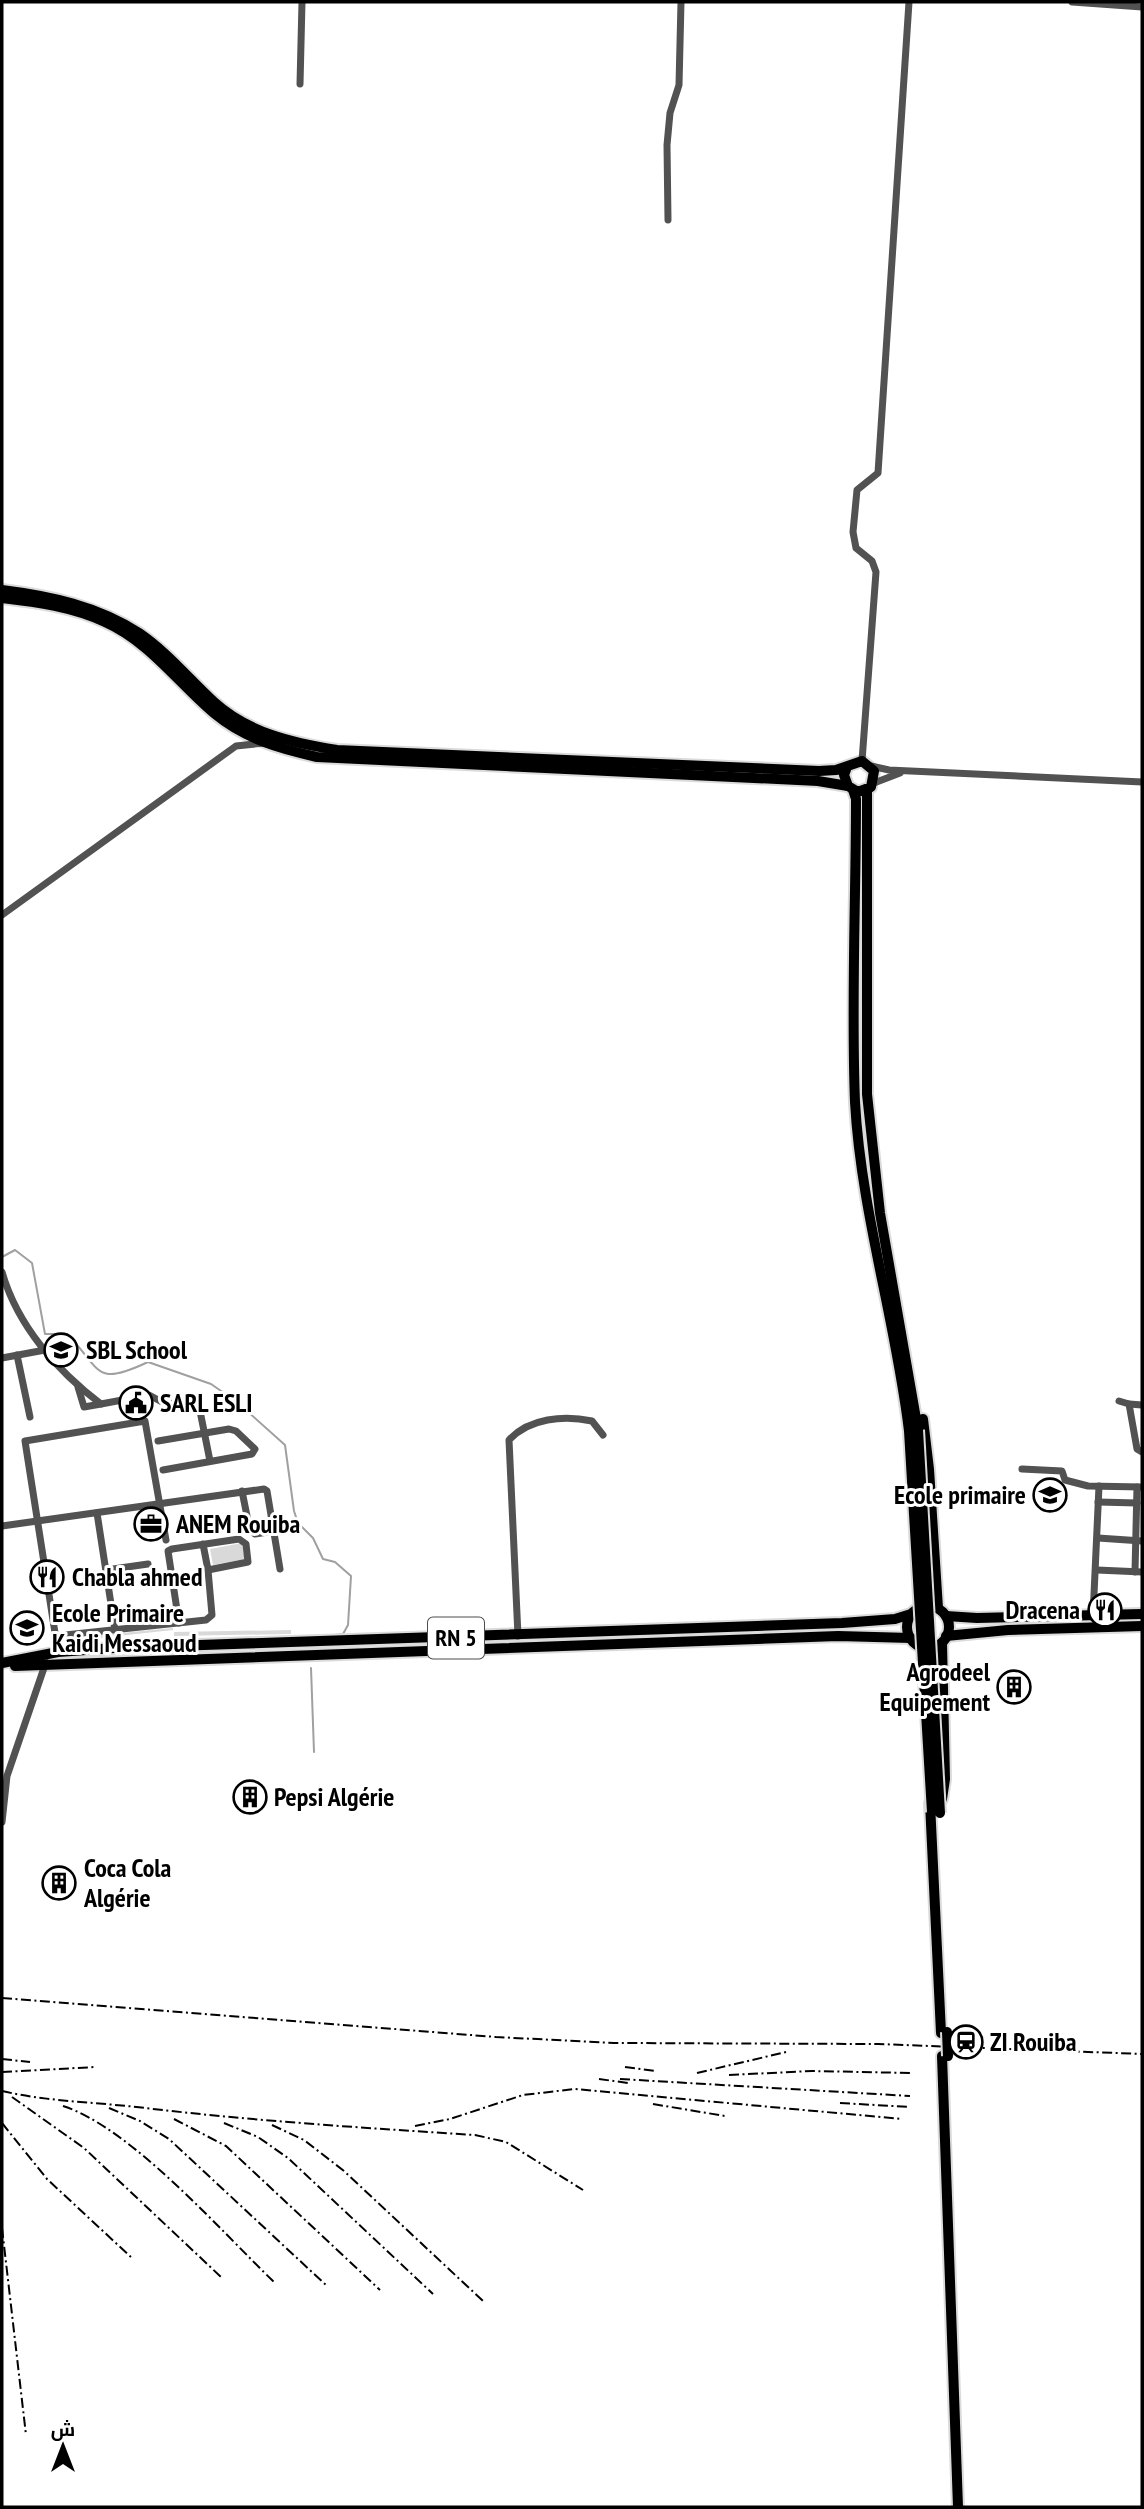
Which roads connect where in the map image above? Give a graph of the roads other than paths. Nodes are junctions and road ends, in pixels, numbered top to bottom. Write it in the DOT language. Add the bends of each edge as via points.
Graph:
graph roads {
  1 [pos="302,2"];
  2 [pos="681,2"];
  3 [pos="909,2"];
  4 [pos="1072,2"];
  5 [pos="1139,5"];
  6 [pos="300,84"];
  7 [pos="668,220"];
  8 [pos="2,590"];
  9 [pos="2,597"];
  10 [pos="264,743"];
  11 [pos="866,764"];
  12 [pos="848,767"];
  13 [pos="907,771"];
  14 [pos="1142,782"];
  15 [pos="871,786"];
  16 [pos="850,788"];
  17 [pos="2,915"];
  18 [pos="2,1272"];
  19 [pos="45,1350"];
  20 [pos="17,1355"];
  21 [pos="2,1358"];
  22 [pos="906,1372"];
  23 [pos="79,1387"];
  24 [pos="1119,1401"];
  25 [pos="101,1404"];
  26 [pos="1129,1404"];
  27 [pos="1142,1405"];
  28 [pos="30,1417"];
  29 [pos="205,1433"];
  30 [pos="603,1435"];
  31 [pos="158,1441"];
  32 [pos="1142,1452"];
  33 [pos="210,1461"];
  34 [pos="1022,1469"];
  35 [pos="163,1470"];
  36 [pos="1099,1486"];
  37 [pos="1140,1487"];
  38 [pos="242,1491"];
  39 [pos="1098,1502"];
  40 [pos="159,1503"];
  41 [pos="1137,1503"];
  42 [pos="97,1513"];
  43 [pos="37,1522"];
  44 [pos="2,1526"];
  45 [pos="274,1531"];
  46 [pos="1098,1538"];
  47 [pos="166,1540"];
  48 [pos="1139,1540"];
  49 [pos="203,1544"];
  50 [pos="148,1563"];
  51 [pos="280,1569"];
  52 [pos="106,1570"];
  53 [pos="208,1570"];
  54 [pos="1097,1570"];
  55 [pos="1139,1572"];
  56 [pos="913,1612"];
  57 [pos="942,1612"];
  58 [pos="1142,1614"];
  59 [pos="1093,1616"];
  60 [pos="179,1623"];
  61 [pos="1142,1626"];
  62 [pos="115,1630"];
  63 [pos="56,1636"];
  64 [pos="518,1636"];
  65 [pos="944,1639"];
  66 [pos="913,1641"];
  67 [pos="114,1648"];
  68 [pos="50,1657"];
  69 [pos="114,1661"];
  70 [pos="2,1665"];
  71 [pos="936,1813"];
  72 [pos="2,1822"];
  73 [pos="945,2056"];
  74 [pos="958,2507"];
  75 [pos="965,2507"];
  1 -- 6 [label="street"];
  2 -- 7 [label="street" via="679,85 667,145"];
  3 -- 11 [label="street" via="878,473 857,491 853,532 856,548 872,561 876,572"];
  4 -- 5 [label="street"];
  8 -- 12 [label="highway" via="60,599 108,615 163,652 232,716 308,746 819,771"];
  9 -- 10 [label="highway" via="64,608 106,622 153,653 217,716"];
  10 -- 16 [label="highway" via="352,761 805,781"];
  10 -- 17 [label="street" via="236,746"];
  11 -- 12 [label="highway"];
  11 -- 13 [label="street"];
  11 -- 15 [label="highway"];
  12 -- 16 [label="highway" via="845,779"];
  13 -- 14 [label="street"];
  13 -- 15 [label="street"];
  15 -- 16 [label="highway"];
  15 -- 22 [label="highway" via="867,1094"];
  16 -- 22 [label="highway" via="856,799 855,1102 870,1209"];
  18 -- 19 [label="street" via="14,1304"];
  19 -- 20 [label="street"];
  19 -- 23 [label="street"];
  20 -- 21 [label="street"];
  20 -- 28 [label="street"];
  22 -- 56 [label="highway"];
  22 -- 57 [label="highway" via="918,1388"];
  22 -- 71 [label="highway, bridge" via="914,1430"];
  23 -- 25 [label="street"];
  23 -- 25 [label="street" via="84,1407"];
  24 -- 26 [label="street"];
  25 -- 29 [label="street" via="149,1395 162,1402 196,1405 201,1408"];
  26 -- 27 [label="street"];
  26 -- 32 [label="street" via="1137,1449"];
  29 -- 31 [label="street"];
  29 -- 33 [label="street"];
  29 -- 33 [label="street" via="232,1430 255,1449 252,1454"];
  30 -- 64 [label="street" via="592,1421 575,1419 531,1424 509,1440"];
  33 -- 35 [label="street"];
  34 -- 36 [label="street" via="1056,1469 1068,1481"];
  36 -- 37 [label="street"];
  36 -- 39 [label="street"];
  37 -- 41 [label="street"];
  38 -- 40 [label="street"];
  38 -- 45 [label="street" via="266,1489"];
  38 -- 45 [label="street" via="251,1534"];
  39 -- 41 [label="street"];
  39 -- 46 [label="street"];
  40 -- 42 [label="street"];
  40 -- 43 [label="street" via="143,1421 25,1441"];
  40 -- 47 [label="street"];
  41 -- 48 [label="street"];
  42 -- 43 [label="street"];
  42 -- 52 [label="street"];
  43 -- 44 [label="street"];
  43 -- 63 [label="street"];
  45 -- 51 [label="street"];
  46 -- 48 [label="street"];
  46 -- 54 [label="street"];
  48 -- 55 [label="street"];
  49 -- 53 [label="street"];
  49 -- 53 [label="street" via="243,1541 249,1560"];
  49 -- 60 [label="street" via="169,1551"];
  50 -- 52 [label="street"];
  52 -- 62 [label="street"];
  53 -- 60 [label="street" via="212,1615"];
  54 -- 55 [label="street"];
  54 -- 59 [label="street"];
  56 -- 57 [label="highway" via="927,1606"];
  56 -- 64 [label="highway, RN 5" via="895,1619 842,1623"];
  56 -- 66 [label="highway" via="907,1626"];
  57 -- 59 [label="highway"];
  57 -- 65 [label="highway" via="949,1626"];
  58 -- 59 [label="highway"];
  60 -- 62 [label="street"];
  61 -- 65 [label="highway" via="1008,1630"];
  62 -- 63 [label="street"];
  63 -- 68 [label="street"];
  64 -- 67 [label="highway, RN 5"];
  65 -- 66 [label="highway" via="932,1647"];
  65 -- 71 [label="highway" via="945,1779"];
  66 -- 69 [label="highway, RN 5" via="824,1637"];
  66 -- 71 [label="highway" via="926,1780"];
  67 -- 68 [label="highway, RN 5"];
  67 -- 69 [label="highway"];
  68 -- 69 [label="highway, RN 5"];
  68 -- 70 [label="highway, RN 5"];
  68 -- 72 [label="street" via="7,1776"];
  71 -- 73 [label="highway, bridge"];
  73 -- 74 [label="highway"];
  73 -- 75 [label="highway"];
}
